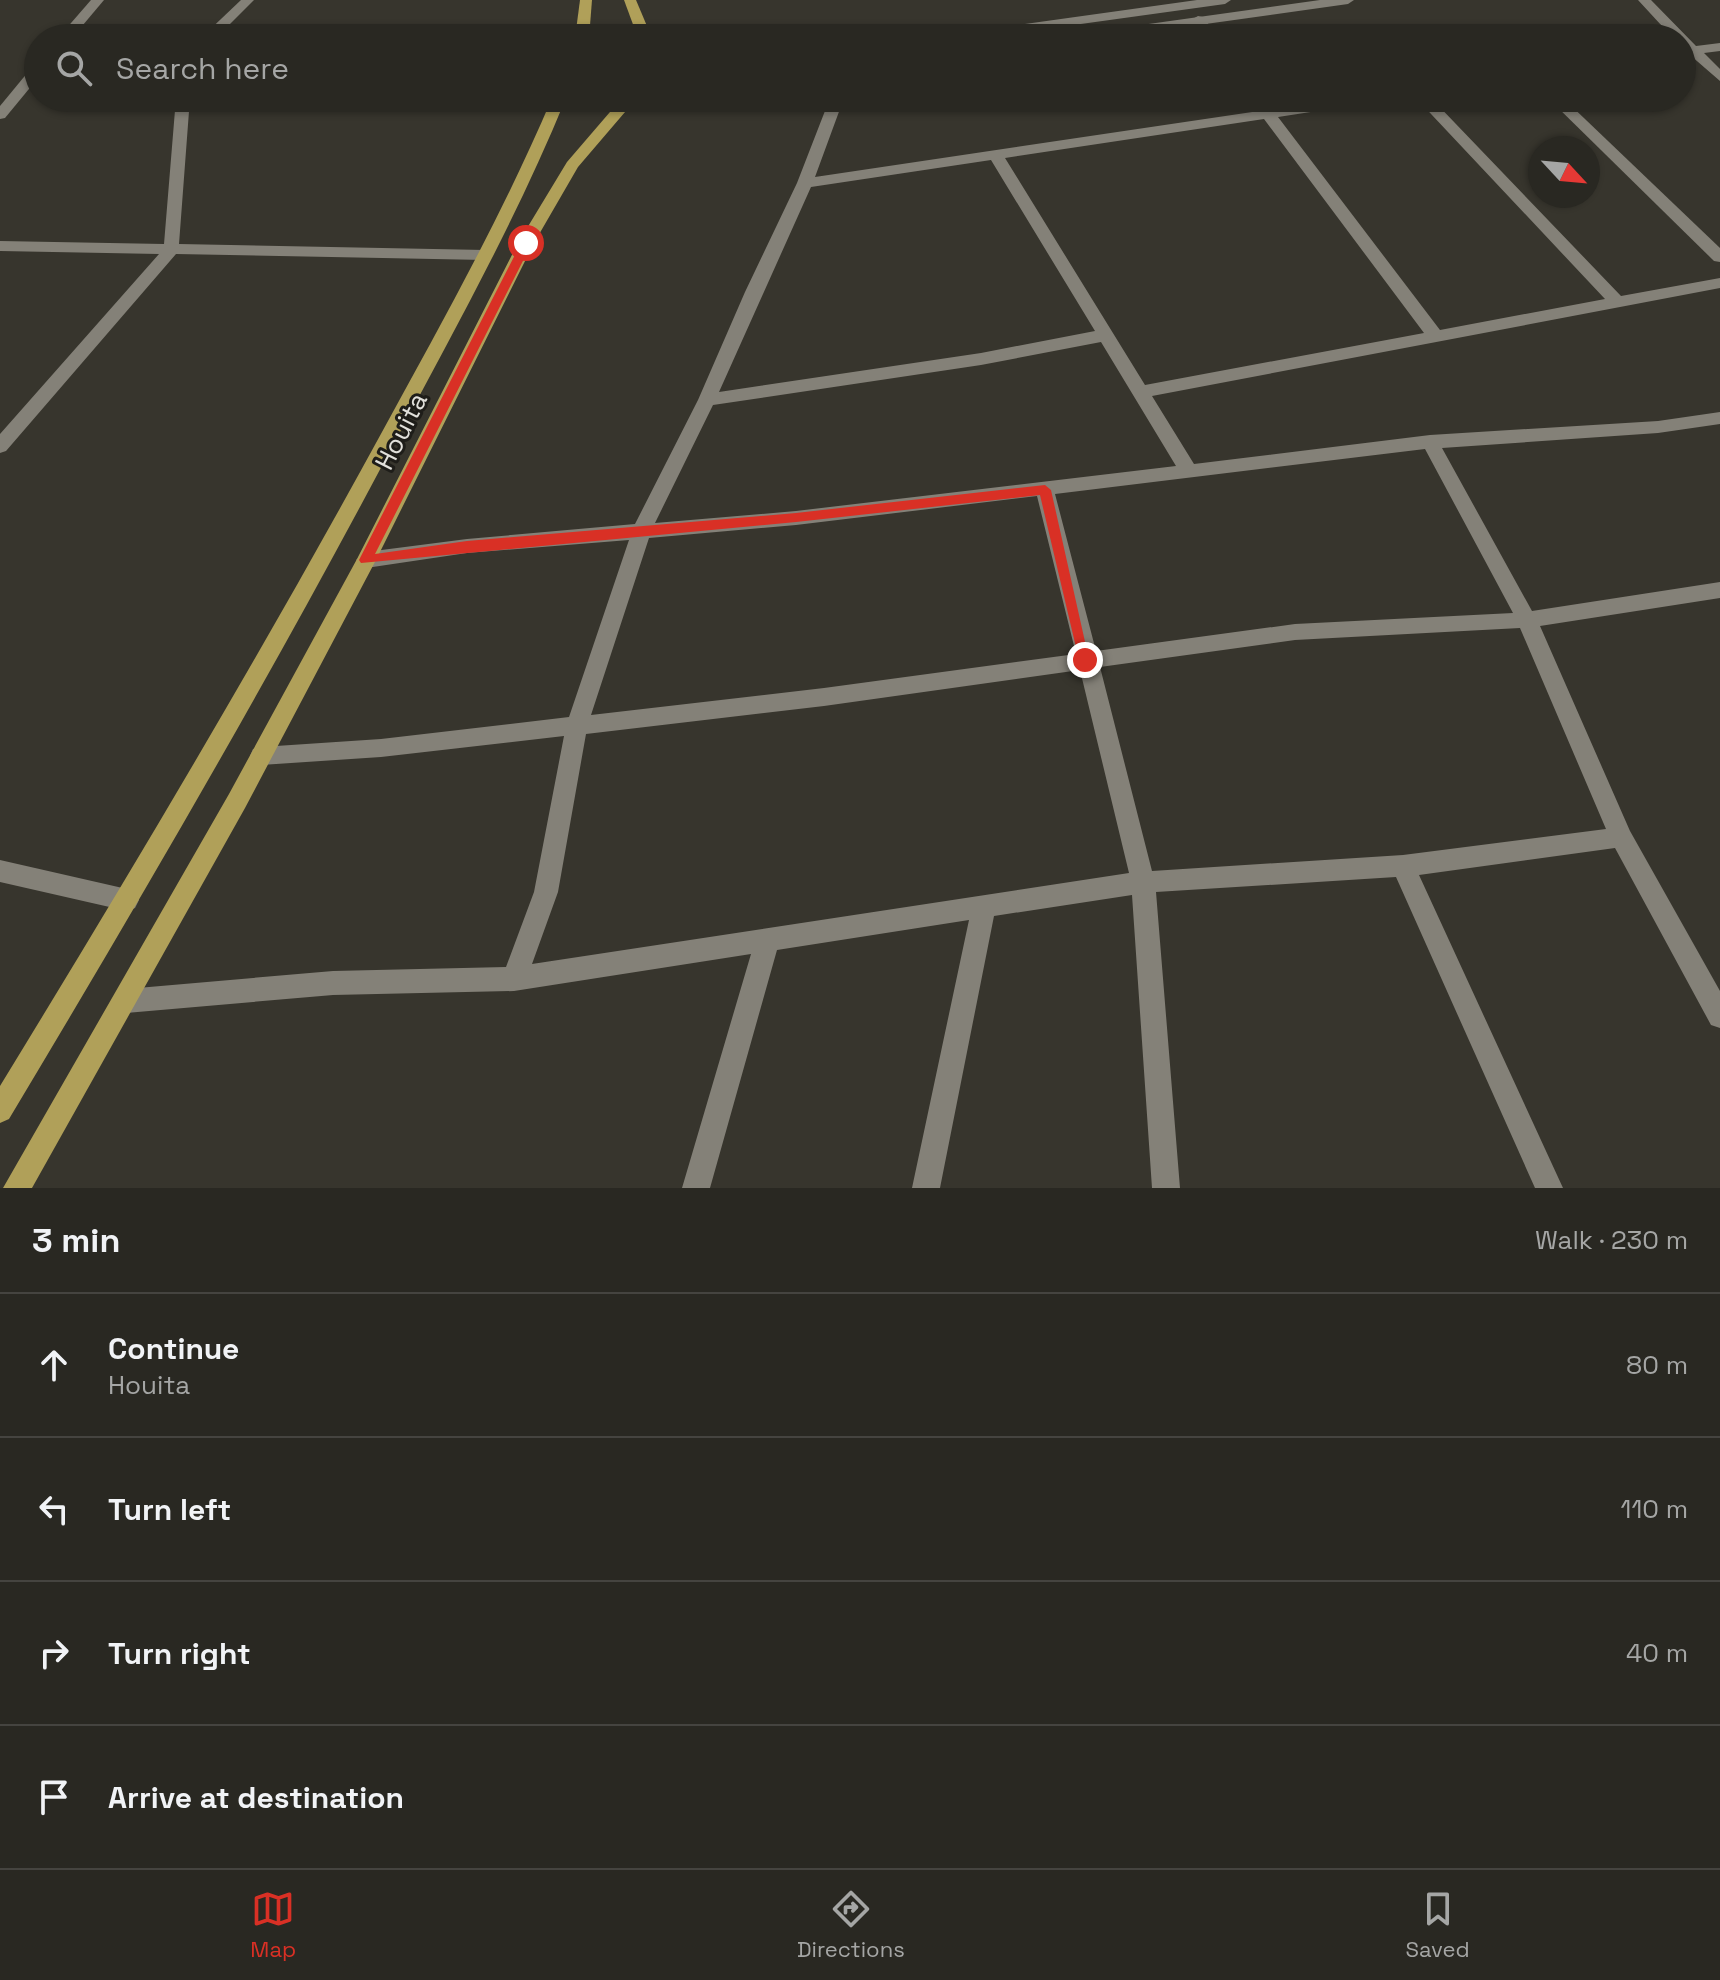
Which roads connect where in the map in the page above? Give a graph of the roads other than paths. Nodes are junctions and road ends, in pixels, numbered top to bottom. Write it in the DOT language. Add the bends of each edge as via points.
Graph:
graph roads {
  1 [pos="98,0"];
  2 [pos="248,0"];
  3 [pos="586,0"];
  4 [pos="630,0"];
  5 [pos="1225,0"];
  6 [pos="1348,0"];
  7 [pos="1644,0"];
  8 [pos="1198,20"];
  9 [pos="77,24"];
  10 [pos="223,24"];
  11 [pos="583,24"];
  12 [pos="639,24"];
  13 [pos="1053,24"];
  14 [pos="1171,24"];
  15 [pos="1201,24"];
  16 [pos="1667,24"];
  17 [pos="1720,47"];
  18 [pos="1696,51"];
  19 [pos="1696,59"];
  20 [pos="1720,77"];
  21 [pos="24,86"];
  22 [pos="182,112"];
  23 [pos="553,112"];
  24 [pos="616,112"];
  25 [pos="832,112"];
  26 [pos="1283,112"];
  27 [pos="1436,112"];
  28 [pos="1570,112"];
  29 [pos="1270,114"];
  30 [pos="0,115"];
  31 [pos="996,155"];
  32 [pos="805,183"];
  33 [pos="0,246"];
  34 [pos="171,250"];
  35 [pos="485,255"];
  36 [pos="1720,257"];
  37 [pos="1720,283"];
  38 [pos="1619,304"];
  39 [pos="1106,335"];
  40 [pos="1437,338"];
  41 [pos="1141,392"];
  42 [pos="707,400"];
  43 [pos="1720,418"];
  44 [pos="1430,442"];
  45 [pos="0,446"];
  46 [pos="1188,470"];
  47 [pos="1045,490"];
  48 [pos="642,530"];
  49 [pos="366,560"];
  50 [pos="1720,590"];
  51 [pos="1527,620"];
  52 [pos="1085,660"];
  53 [pos="577,725"];
  54 [pos="261,756"];
  55 [pos="1621,837"];
  56 [pos="1403,866"];
  57 [pos="0,871"];
  58 [pos="1143,882"];
  59 [pos="127,900"];
  60 [pos="984,906"];
  61 [pos="767,941"];
  62 [pos="514,979"];
  63 [pos="126,1001"];
  64 [pos="1720,1016"];
  65 [pos="0,1110"];
  66 [pos="17,1188"];
  67 [pos="696,1188"];
  68 [pos="926,1188"];
  69 [pos="1166,1188"];
  70 [pos="1549,1188"];
  1 -- 9 [label="street"];
  2 -- 10 [label="street"];
  3 -- 11 [label="main road"];
  4 -- 12 [label="main road"];
  5 -- 13 [label="street"];
  6 -- 8 [label="street"];
  7 -- 16 [label="street"];
  8 -- 14 [label="street"];
  8 -- 15 [label="street"];
  17 -- 18 [label="street"];
  19 -- 20 [label="street"];
  21 -- 30 [label="street"];
  22 -- 34 [label="street"];
  23 -- 35 [label="main road, Houita"];
  24 -- 49 [label="main road, Houita" via="572,165 526,243"];
  25 -- 32 [label="street"];
  26 -- 29 [label="street"];
  27 -- 38 [label="street"];
  28 -- 36 [label="street"];
  29 -- 31 [label="street"];
  29 -- 40 [label="street"];
  31 -- 32 [label="street"];
  31 -- 39 [label="street"];
  32 -- 42 [label="street"];
  33 -- 34 [label="street"];
  34 -- 35 [label="street"];
  34 -- 45 [label="street"];
  35 -- 59 [label="main road, Houita" via="318,569"];
  37 -- 38 [label="street"];
  38 -- 40 [label="street"];
  39 -- 41 [label="street"];
  39 -- 42 [label="street"];
  40 -- 41 [label="street"];
  41 -- 46 [label="street"];
  42 -- 48 [label="street"];
  43 -- 44 [label="street"];
  44 -- 46 [label="street"];
  44 -- 51 [label="street"];
  46 -- 47 [label="street"];
  47 -- 48 [label="street"];
  47 -- 52 [label="street"];
  48 -- 49 [label="street"];
  48 -- 53 [label="street"];
  49 -- 54 [label="main road, Houita"];
  50 -- 51 [label="street"];
  51 -- 52 [label="street" via="1295,632"];
  51 -- 55 [label="street"];
  52 -- 53 [label="street"];
  52 -- 58 [label="street"];
  53 -- 54 [label="street"];
  53 -- 62 [label="street" via="546,892"];
  54 -- 63 [label="main road, Houita"];
  55 -- 56 [label="street"];
  55 -- 64 [label="street"];
  56 -- 58 [label="street"];
  56 -- 70 [label="street"];
  57 -- 59 [label="street"];
  58 -- 60 [label="street"];
  58 -- 69 [label="street"];
  59 -- 65 [label="main road, Houita"];
  60 -- 61 [label="street"];
  60 -- 68 [label="street"];
  61 -- 62 [label="street"];
  61 -- 67 [label="street"];
  62 -- 63 [label="street" via="333,983"];
  63 -- 66 [label="main road, Houita"];
}
